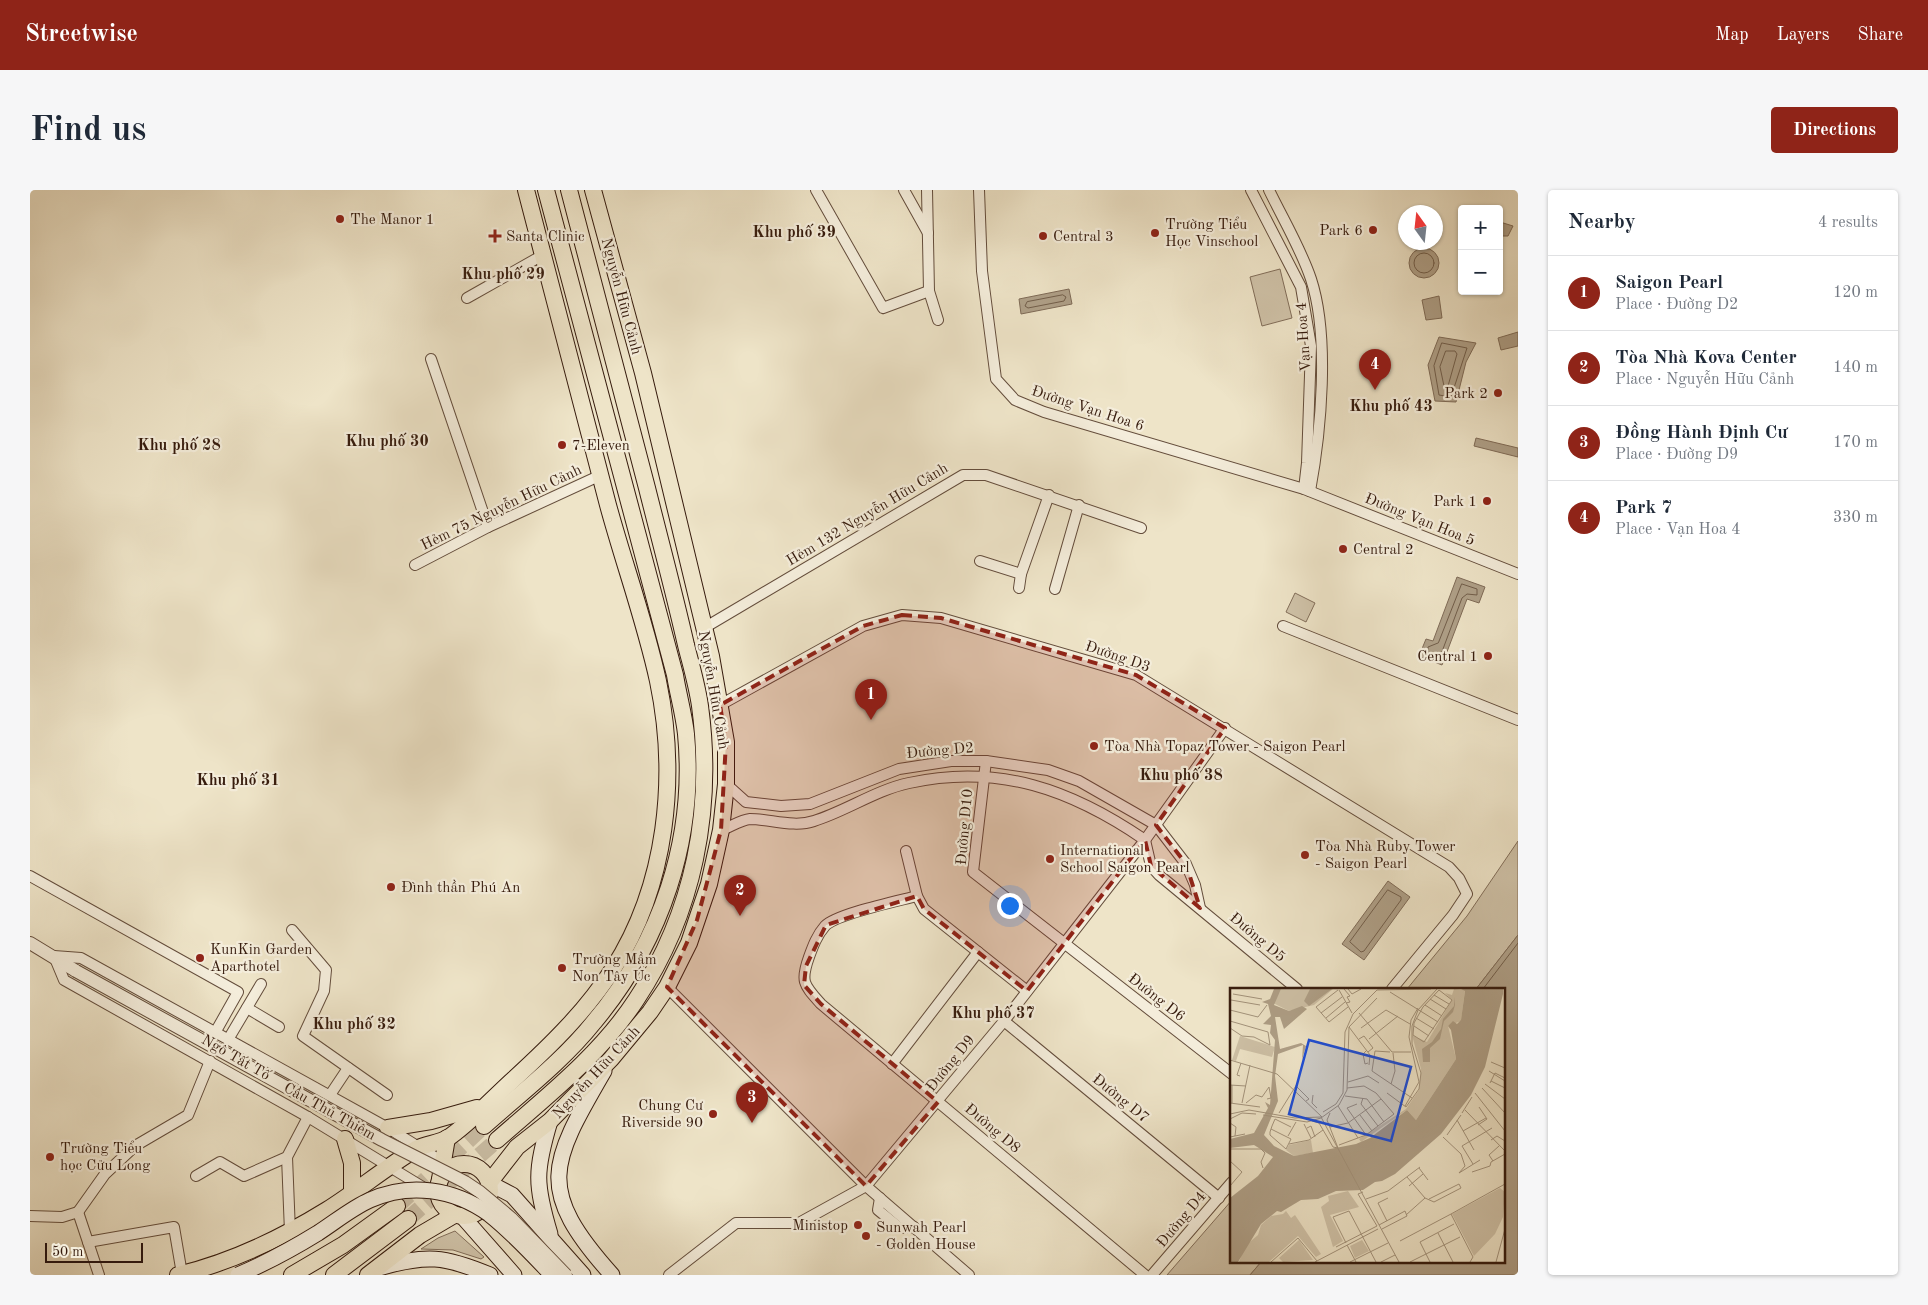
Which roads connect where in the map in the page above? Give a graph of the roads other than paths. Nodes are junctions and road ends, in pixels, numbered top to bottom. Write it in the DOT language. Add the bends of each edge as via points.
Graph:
graph roads {
  1 [pos="526,190"];
  2 [pos="546,190"];
  3 [pos="569,190"];
  4 [pos="593,190"];
  5 [pos="816,190"];
  6 [pos="904,190"];
  7 [pos="928,190"];
  8 [pos="980,190"];
  9 [pos="1252,190"];
  10 [pos="1268,190"];
  11 [pos="928,233"];
  12 [pos="606,239"];
  13 [pos="583,245"];
  14 [pos="562,250"];
  15 [pos="543,255"];
  16 [pos="929,291"];
  17 [pos="467,298"];
  18 [pos="938,320"];
  19 [pos="431,359"];
  20 [pos="601,475"];
  21 [pos="1307,490"];
  22 [pos="1049,495"];
  23 [pos="1079,505"];
  24 [pos="488,527"];
  25 [pos="1141,528"];
  26 [pos="980,562"];
  27 [pos="415,565"];
  28 [pos="1022,574"];
  29 [pos="1518,574"];
  30 [pos="1019,588"];
  31 [pos="1055,589"];
  32 [pos="1283,626"];
  33 [pos="704,628"];
  34 [pos="685,639"];
  35 [pos="666,642"];
  36 [pos="648,646"];
  37 [pos="720,705"];
  38 [pos="1518,720"];
  39 [pos="1225,728"];
  40 [pos="986,761"];
  41 [pos="984,776"];
  42 [pos="726,784"];
  43 [pos="858,786"];
  44 [pos="864,799"];
  45 [pos="1156,825"];
  46 [pos="721,830"];
  47 [pos="1145,840"];
  48 [pos="906,850"];
  49 [pos="30,876"];
  50 [pos="917,896"];
  51 [pos="1200,908"];
  52 [pos="292,930"];
  53 [pos="1064,942"];
  54 [pos="30,943"];
  55 [pos="978,952"];
  56 [pos="54,956"];
  57 [pos="76,971"];
  58 [pos="261,984"];
  59 [pos="666,987"];
  60 [pos="1296,988"];
  61 [pos="1393,988"];
  62 [pos="1027,991"];
  63 [pos="247,1008"];
  64 [pos="1004,1021"];
  65 [pos="279,1027"];
  66 [pos="216,1031"];
  67 [pos="230,1038"];
  68 [pos="611,1059"];
  69 [pos="210,1061"];
  70 [pos="892,1064"];
  71 [pos="348,1068"];
  72 [pos="1230,1072"];
  73 [pos="330,1095"];
  74 [pos="387,1095"];
  75 [pos="938,1102"];
  76 [pos="484,1106"];
  77 [pos="308,1116"];
  78 [pos="550,1120"];
  79 [pos="484,1126"];
  80 [pos="388,1128"];
  81 [pos="345,1138"];
  82 [pos="447,1138"];
  83 [pos="497,1140"];
  84 [pos="420,1147"];
  85 [pos="287,1157"];
  86 [pos="390,1167"];
  87 [pos="445,1169"];
  88 [pos="196,1176"];
  89 [pos="489,1182"];
  90 [pos="1230,1184"];
  91 [pos="866,1186"];
  92 [pos="352,1193"];
  93 [pos="438,1196"];
  94 [pos="1219,1198"];
  95 [pos="397,1206"];
  96 [pos="78,1212"];
  97 [pos="30,1216"];
  98 [pos="459,1216"];
  99 [pos="408,1219"];
  100 [pos="290,1232"];
  101 [pos="552,1241"];
  102 [pos="88,1242"];
  103 [pos="371,1272"];
  104 [pos="180,1274"];
  105 [pos="99,1275"];
  106 [pos="238,1275"];
  107 [pos="292,1275"];
  108 [pos="334,1275"];
  109 [pos="490,1275"];
  110 [pos="514,1275"];
  111 [pos="552,1275"];
  112 [pos="566,1275"];
  113 [pos="583,1275"];
  114 [pos="612,1275"];
  115 [pos="669,1275"];
  116 [pos="970,1275"];
  117 [pos="1145,1275"];
  118 [pos="1152,1275"];
  1 -- 15 [label="main road"];
  2 -- 14 [label="main road"];
  3 -- 13 [label="main road, Nguyễn Hữu Cảnh"];
  4 -- 12 [label="main road, Nguyễn Hữu Cảnh"];
  5 -- 16 [label="street" via="883,308"];
  6 -- 11 [label="street"];
  7 -- 11 [label="street"];
  8 -- 21 [label="street, Đường Vạn Hoa 6" via="982,271 996,379 1015,400 1044,412"];
  9 -- 21 [label="street, Vạn Hoa 4" via="1301,286 1310,346"];
  10 -- 21 [label="street, Vạn Hoa 4" via="1311,277 1316,294 1321,347 1320,435"];
  11 -- 16 [label="street"];
  12 -- 13 [label="main road"];
  12 -- 33 [label="main road, Nguyễn Hữu Cảnh" via="643,373"];
  13 -- 14 [label="main road"];
  13 -- 34 [label="main road, Nguyễn Hữu Cảnh"];
  14 -- 15 [label="main road"];
  14 -- 35 [label="main road"];
  15 -- 17 [label="street"];
  15 -- 20 [label="main road"];
  16 -- 18 [label="street"];
  19 -- 24 [label="street"];
  20 -- 24 [label="street, Hẻm 75 Nguyễn Hữu Cảnh"];
  20 -- 36 [label="main road"];
  21 -- 29 [label="street, Đường Vạn Hoa 5"];
  22 -- 23 [label="street, Hẻm 132 Nguyễn Hữu Cảnh"];
  22 -- 28 [label="street"];
  22 -- 33 [label="street, Hẻm 132 Nguyễn Hữu Cảnh" via="986,475 963,475"];
  23 -- 25 [label="street, Hẻm 132 Nguyễn Hữu Cảnh"];
  23 -- 31 [label="street"];
  24 -- 27 [label="street, Hẻm 75 Nguyễn Hữu Cảnh"];
  26 -- 28 [label="street"];
  28 -- 30 [label="street"];
  32 -- 38 [label="street"];
  33 -- 34 [label="main road"];
  33 -- 37 [label="main road, Nguyễn Hữu Cảnh"];
  34 -- 83 [label="main road, Nguyễn Hữu Cảnh" via="700,703 705,775 698,846 683,906 653,972 622,1021 595,1052"];
  35 -- 36 [label="main road"];
  35 -- 79 [label="main road" via="686,734 683,830 667,896 635,965 593,1024"];
  36 -- 76 [label="main road" via="658,682 665,732 667,782 666,819 650,889 627,943 599,989 547,1049"];
  37 -- 39 [label="street, Đường D3" via="863,626 902,615 921,615 1136,675"];
  37 -- 42 [label="main road, Nguyễn Hữu Cảnh" via="726,742"];
  39 -- 45 [label="street, Đường D9"];
  39 -- 61 [label="street, Đường D3" via="1449,867 1459,878 1467,894"];
  40 -- 41 [label="street, Đường D10"];
  40 -- 43 [label="street, Đường D2" via="899,769"];
  40 -- 45 [label="street, Đường D2" via="1048,770 1079,781"];
  41 -- 44 [label="street, Đường D2" via="908,783"];
  41 -- 47 [label="street, Đường D2" via="1040,786 1072,798"];
  41 -- 53 [label="street, Đường D10" via="973,872"];
  42 -- 43 [label="street, Đường D2" via="746,802 781,806 810,804"];
  42 -- 46 [label="main road, Nguyễn Hữu Cảnh"];
  43 -- 44 [label="street"];
  44 -- 46 [label="street, Đường D2" via="812,822 748,819"];
  45 -- 47 [label="street, Đường D9"];
  45 -- 51 [label="street" via="1186,864"];
  46 -- 59 [label="main road, Nguyễn Hữu Cảnh" via="710,884 689,943"];
  47 -- 51 [label="street, Đường D5" via="1151,866"];
  47 -- 53 [label="street, Đường D9"];
  48 -- 50 [label="street"];
  49 -- 66 [label="street" via="238,992"];
  50 -- 55 [label="street" via="924,909"];
  50 -- 70 [label="street, Đường D8" via="826,925 816,939 803,976 804,985 821,1004"];
  51 -- 60 [label="street, Đường D5"];
  52 -- 71 [label="street" via="326,970 324,991 303,1036"];
  53 -- 62 [label="street, Đường D9"];
  53 -- 72 [label="street, Đường D6"];
  54 -- 56 [label="street, Ngô Tất Tố"];
  55 -- 62 [label="street"];
  55 -- 70 [label="street"];
  56 -- 57 [label="street, Ngô Tất Tố"];
  56 -- 66 [label="street, Ngô Tất Tố" via="81,958"];
  56 -- 69 [label="street, Ngô Tất Tố" via="64,980"];
  57 -- 112 [label="street, Cầu Thủ Thiêm, bridge" via="382,1140 465,1182 511,1218"];
  58 -- 63 [label="street"];
  59 -- 68 [label="main road, Nguyễn Hữu Cảnh" via="645,1019"];
  59 -- 91 [label="street"];
  62 -- 64 [label="street, Đường D9"];
  63 -- 65 [label="street"];
  63 -- 67 [label="street"];
  64 -- 75 [label="street, Đường D9"];
  64 -- 94 [label="street, Đường D7"];
  66 -- 67 [label="street, Ngô Tất Tố"];
  67 -- 73 [label="street, Ngô Tất Tố"];
  68 -- 78 [label="main road, Nguyễn Hữu Cảnh"];
  68 -- 114 [label="main road" via="570,1130 559,1164 558,1180 571,1223 584,1244"];
  69 -- 77 [label="street, Ngô Tất Tố"];
  69 -- 96 [label="street" via="188,1115 136,1146 106,1174"];
  70 -- 75 [label="street, Đường D8"];
  71 -- 73 [label="street"];
  71 -- 74 [label="street"];
  73 -- 80 [label="street, Ngô Tất Tố"];
  75 -- 91 [label="street, Đường D9"];
  75 -- 117 [label="street, Đường D8"];
  76 -- 80 [label="main road" via="432,1121"];
  76 -- 82 [label="main road"];
  77 -- 81 [label="street, Ngô Tất Tố"];
  77 -- 85 [label="street"];
  78 -- 89 [label="main road, Nguyễn Hữu Cảnh" via="517,1147"];
  78 -- 101 [label="main road" via="538,1170 542,1206"];
  80 -- 84 [label="street, Ngô Tất Tố"];
  81 -- 86 [label="street, Ngô Tất Tố"];
  81 -- 92 [label="main road" via="352,1163"];
  82 -- 84 [label="main road"];
  82 -- 87 [label="main road"];
  84 -- 86 [label="main road"];
  84 -- 87 [label="street, Ngô Tất Tố"];
  85 -- 88 [label="street" via="244,1176 220,1162"];
  85 -- 100 [label="street"];
  86 -- 92 [label="main road"];
  86 -- 93 [label="street, Ngô Tất Tố"];
  87 -- 89 [label="main road" via="466,1164 474,1166"];
  87 -- 93 [label="main road"];
  89 -- 98 [label="main road" via="486,1205 480,1211"];
  89 -- 101 [label="main road" via="512,1195"];
  90 -- 94 [label="street, Đường D4"];
  91 -- 115 [label="street, Đường D9" via="799,1223 736,1222"];
  91 -- 116 [label="street"];
  92 -- 100 [label="main road"];
  93 -- 98 [label="main road" via="447,1211"];
  94 -- 118 [label="street, Đường D4"];
  95 -- 107 [label="main road" via="343,1245"];
  96 -- 97 [label="street" via="62,1217"];
  96 -- 102 [label="street"];
  98 -- 103 [label="main road" via="420,1235"];
  98 -- 110 [label="main road"];
  99 -- 108 [label="main road"];
  100 -- 104 [label="main road" via="238,1257"];
  101 -- 113 [label="main road"];
  102 -- 104 [label="street" via="174,1227"];
  102 -- 105 [label="street"];
  103 -- 109 [label="main road" via="401,1261 441,1258"];
  106 -- 111 [label="main road, bridge" via="275,1259 368,1201 394,1192 417,1189 452,1195 488,1214"];
}
